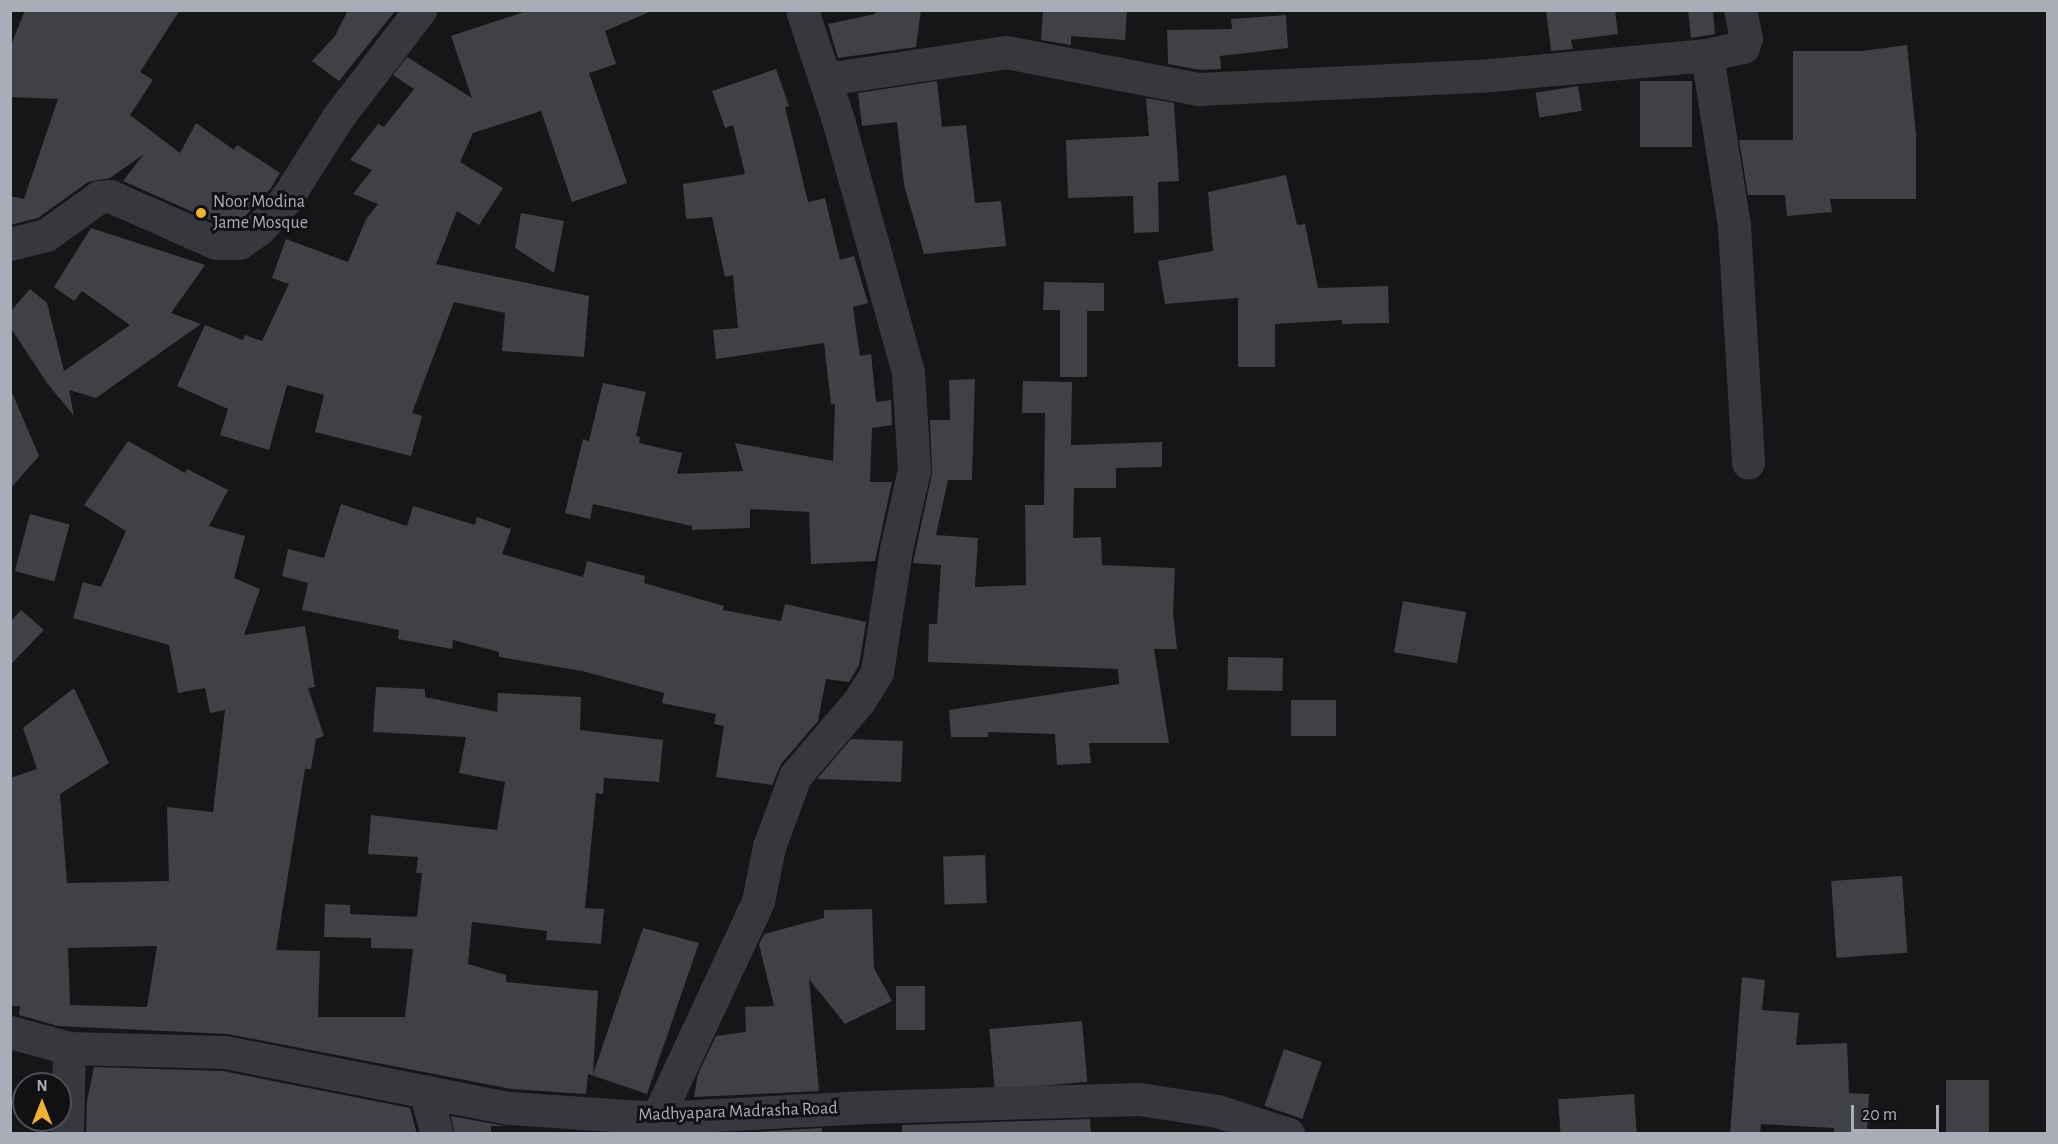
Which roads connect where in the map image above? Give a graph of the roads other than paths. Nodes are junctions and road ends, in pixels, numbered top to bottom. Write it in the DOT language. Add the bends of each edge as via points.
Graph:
graph roads {
  1 [pos="420,10"];
  2 [pos="802,10"];
  3 [pos="1740,10"];
  4 [pos="1707,55"];
  5 [pos="826,79"];
  6 [pos="10,244"];
  7 [pos="1748,463"];
  8 [pos="10,1032"];
  9 [pos="69,1048"];
  10 [pos="425,1091"];
  11 [pos="657,1118"];
  12 [pos="67,1134"];
  13 [pos="436,1134"];
  14 [pos="1288,1134"];
  1 -- 6 [label="street" via="338,117 286,199 259,229 238,243 216,243 110,196 99,197 46,235"];
  2 -- 5 [label="street"];
  3 -- 4 [label="street" via="1746,38 1743,46"];
  4 -- 5 [label="street" via="1491,75 1199,89 1006,52"];
  4 -- 7 [label="street" via="1734,226"];
  5 -- 11 [label="street" via="908,372 914,470 896,549 877,672 859,701 795,776 769,847 758,901"];
  8 -- 9 [label="street, Madhyapara Madrasha Road"];
  9 -- 10 [label="street, Madhyapara Madrasha Road" via="225,1052"];
  9 -- 12 [label="street"];
  10 -- 11 [label="street, Madhyapara Madrasha Road" via="509,1108"];
  10 -- 13 [label="street"];
  11 -- 14 [label="street, Madhyapara Madrasha Road" via="1139,1099 1217,1111"];
}
